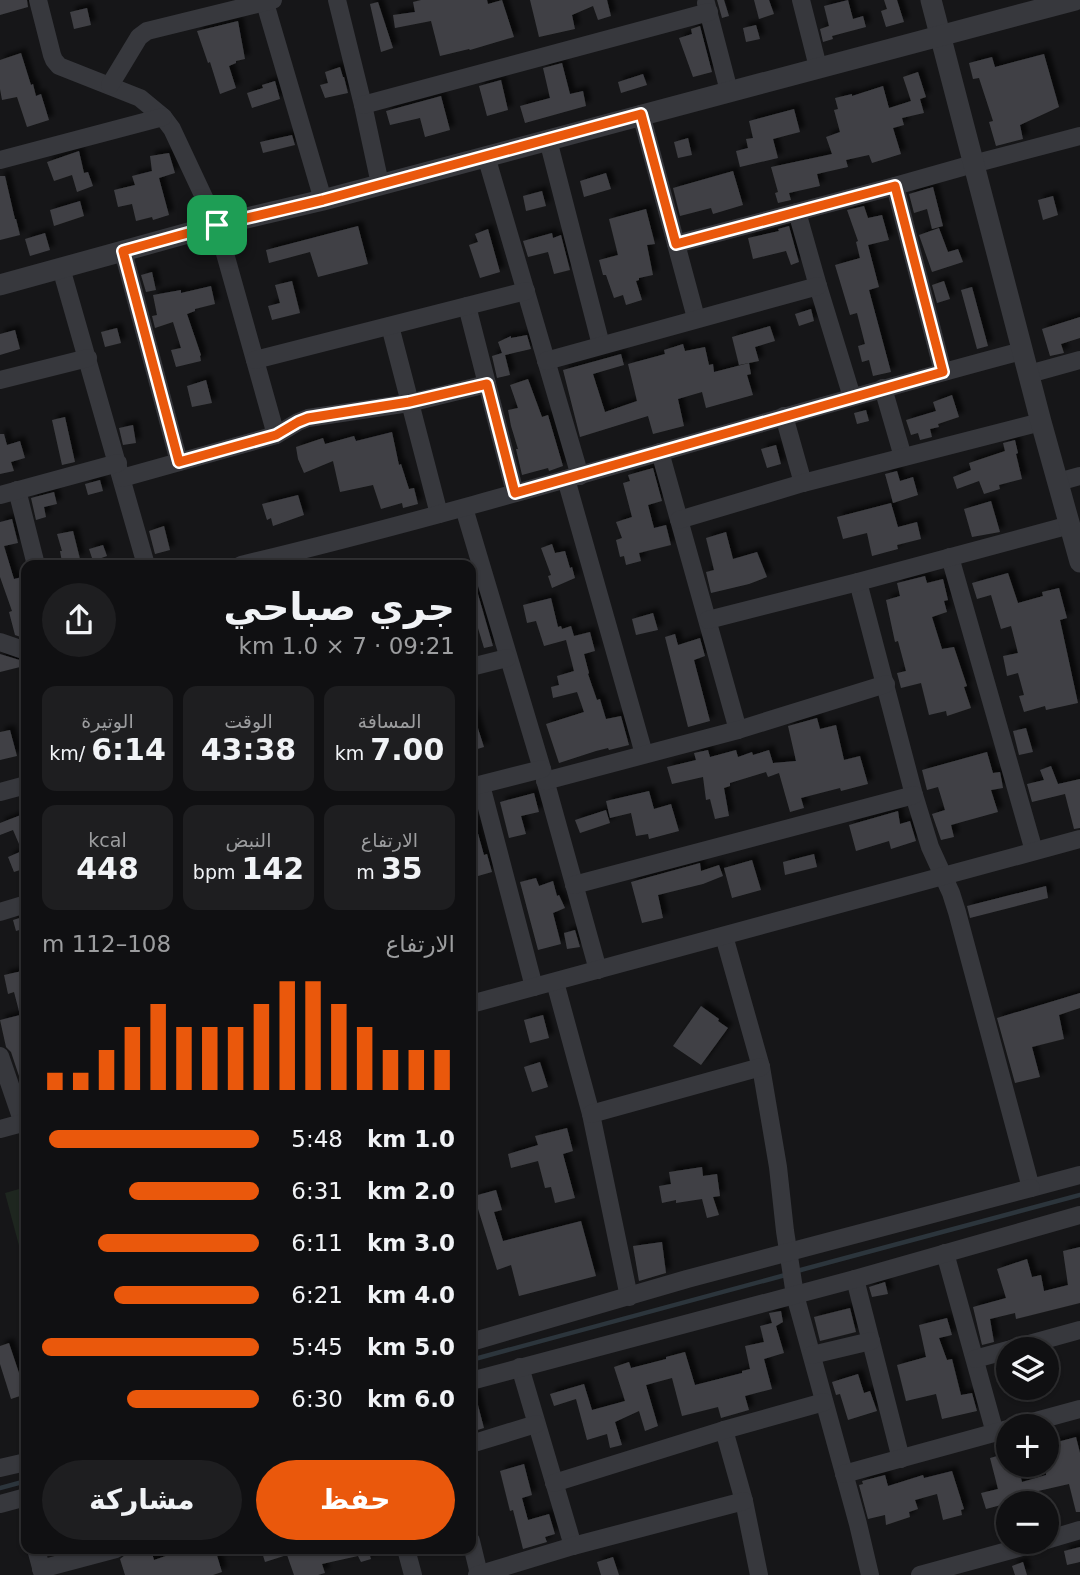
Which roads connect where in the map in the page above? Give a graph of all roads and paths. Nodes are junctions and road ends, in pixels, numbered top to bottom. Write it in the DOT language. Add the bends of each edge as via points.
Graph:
graph roads {
  1 [pos="38,0"];
  2 [pos="337,0"];
  3 [pos="801,0"];
  4 [pos="930,0"];
  5 [pos="1075,0"];
  6 [pos="269,1"];
  7 [pos="707,6"];
  8 [pos="939,37"];
  9 [pos="818,67"];
  10 [pos="110,85"];
  11 [pos="729,91"];
  12 [pos="363,105"];
  13 [pos="641,114"];
  14 [pos="163,117"];
  15 [pos="1080,136"];
  16 [pos="548,140"];
  17 [pos="486,156"];
  18 [pos="0,160"];
  19 [pos="973,163"];
  20 [pos="380,184"];
  21 [pos="895,186"];
  22 [pos="323,200"];
  23 [pos="797,212"];
  24 [pos="217,225"];
  25 [pos="676,244"];
  26 [pos="123,251"];
  27 [pos="61,268"];
  28 [pos="0,285"];
  29 [pos="818,286"];
  30 [pos="526,291"];
  31 [pos="467,306"];
  32 [pos="696,318"];
  33 [pos="390,326"];
  34 [pos="601,345"];
  35 [pos="1022,351"];
  36 [pos="88,358"];
  37 [pos="255,360"];
  38 [pos="1080,360"];
  39 [pos="547,361"];
  40 [pos="943,372"];
  41 [pos="1029,374"];
  42 [pos="0,380"];
  43 [pos="487,384"];
  44 [pos="883,388"];
  45 [pos="852,397"];
  46 [pos="409,402"];
  47 [pos="784,416"];
  48 [pos="1041,422"];
  49 [pos="276,435"];
  50 [pos="660,453"];
  51 [pos="903,457"];
  52 [pos="179,462"];
  53 [pos="120,470"];
  54 [pos="1080,476"];
  55 [pos="573,478"];
  56 [pos="1058,482"];
  57 [pos="803,484"];
  58 [pos="8,493"];
  59 [pos="515,493"];
  60 [pos="464,508"];
  61 [pos="439,514"];
  62 [pos="679,520"];
  63 [pos="1070,525"];
  64 [pos="950,557"];
  65 [pos="34,560"];
  66 [pos="145,560"];
  67 [pos="290,560"];
  68 [pos="1080,562"];
  69 [pos="858,582"];
  70 [pos="708,620"];
  71 [pos="0,642"];
  72 [pos="21,649"];
  73 [pos="508,658"];
  74 [pos="476,666"];
  75 [pos="886,684"];
  76 [pos="738,730"];
  77 [pos="644,754"];
  78 [pos="543,775"];
  79 [pos="21,786"];
  80 [pos="476,786"];
  81 [pos="0,791"];
  82 [pos="914,795"];
  83 [pos="1080,839"];
  84 [pos="1034,851"];
  85 [pos="944,877"];
  86 [pos="575,885"];
  87 [pos="21,906"];
  88 [pos="0,912"];
  89 [pos="724,936"];
  90 [pos="598,970"];
  91 [pos="555,982"];
  92 [pos="534,987"];
  93 [pos="476,1003"];
  94 [pos="0,1056"];
  95 [pos="761,1067"];
  96 [pos="21,1112"];
  97 [pos="591,1114"];
  98 [pos="21,1124"];
  99 [pos="0,1129"];
  100 [pos="1080,1175"];
  101 [pos="1031,1188"];
  102 [pos="1080,1214"];
  103 [pos="788,1253"];
  104 [pos="946,1253"];
  105 [pos="855,1279"];
  106 [pos="795,1295"];
  107 [pos="629,1297"];
  108 [pos="1080,1330"];
  109 [pos="1055,1337"];
  110 [pos="476,1341"];
  111 [pos="871,1341"];
  112 [pos="996,1353"];
  113 [pos="812,1355"];
  114 [pos="975,1359"];
  115 [pos="520,1367"];
  116 [pos="476,1380"];
  117 [pos="824,1402"];
  118 [pos="1080,1409"];
  119 [pos="1059,1415"];
  120 [pos="996,1417"];
  121 [pos="536,1424"];
  122 [pos="724,1430"];
  123 [pos="996,1432"];
  124 [pos="476,1442"];
  125 [pos="901,1459"];
  126 [pos="21,1463"];
  127 [pos="0,1468"];
  128 [pos="844,1474"];
  129 [pos="554,1483"];
  130 [pos="744,1501"];
  131 [pos="0,1504"];
  132 [pos="21,1504"];
  133 [pos="1080,1530"];
  134 [pos="1059,1536"];
  135 [pos="573,1546"];
  136 [pos="37,1554"];
  137 [pos="100,1554"];
  138 [pos="407,1554"];
  139 [pos="474,1554"];
  140 [pos="1008,1554"];
  141 [pos="965,1570"];
  142 [pos="42,1572"];
  143 [pos="413,1575"];
  144 [pos="478,1575"];
  145 [pos="759,1575"];
  146 [pos="870,1575"];
  147 [pos="920,1575"];
  1 -- 10 [label="street" via="54,60"];
  2 -- 12 [label="street"];
  3 -- 9 [label="street"];
  4 -- 8 [label="street"];
  5 -- 8 [label="street"];
  6 -- 10 [label="street" via="146,31"];
  6 -- 22 [label="street"];
  7 -- 11 [label="street"];
  7 -- 12 [label="street"];
  8 -- 9 [label="street"];
  8 -- 19 [label="street"];
  9 -- 11 [label="street"];
  10 -- 14 [label="street" via="140,98"];
  11 -- 13 [label="street"];
  12 -- 20 [label="street"];
  13 -- 16 [label="street"];
  13 -- 25 [label="street"];
  14 -- 18 [label="street"];
  14 -- 24 [label="street"];
  15 -- 19 [label="street"];
  16 -- 17 [label="street"];
  16 -- 34 [label="street"];
  17 -- 20 [label="street"];
  17 -- 30 [label="street"];
  19 -- 21 [label="street"];
  19 -- 35 [label="street"];
  20 -- 22 [label="street"];
  21 -- 23 [label="street"];
  21 -- 40 [label="street"];
  22 -- 24 [label="street"];
  23 -- 25 [label="street"];
  23 -- 29 [label="street"];
  24 -- 26 [label="street"];
  24 -- 37 [label="street"];
  25 -- 32 [label="street"];
  26 -- 27 [label="street"];
  26 -- 52 [label="street"];
  27 -- 28 [label="street"];
  27 -- 36 [label="street"];
  29 -- 32 [label="street"];
  29 -- 45 [label="street"];
  30 -- 31 [label="street"];
  30 -- 39 [label="street"];
  31 -- 33 [label="street"];
  31 -- 43 [label="street"];
  32 -- 34 [label="street"];
  33 -- 37 [label="street"];
  33 -- 46 [label="street"];
  34 -- 39 [label="street"];
  35 -- 40 [label="street"];
  35 -- 41 [label="street"];
  36 -- 42 [label="street"];
  36 -- 53 [label="street"];
  37 -- 49 [label="street"];
  38 -- 41 [label="street"];
  39 -- 55 [label="street"];
  40 -- 44 [label="street"];
  41 -- 48 [label="street"];
  43 -- 46 [label="street"];
  43 -- 59 [label="street"];
  44 -- 45 [label="street"];
  44 -- 51 [label="street"];
  45 -- 47 [label="street"];
  46 -- 49 [label="street" via="308,418"];
  46 -- 61 [label="street"];
  47 -- 50 [label="street"];
  47 -- 57 [label="street"];
  48 -- 51 [label="street"];
  48 -- 56 [label="street"];
  49 -- 52 [label="street"];
  50 -- 55 [label="street"];
  50 -- 62 [label="street"];
  51 -- 57 [label="street"];
  52 -- 53 [label="street"];
  53 -- 58 [label="street"];
  53 -- 66 [label="street"];
  54 -- 56 [label="street"];
  55 -- 59 [label="street"];
  55 -- 77 [label="street"];
  56 -- 63 [label="street"];
  57 -- 62 [label="street"];
  58 -- 65 [label="street"];
  59 -- 60 [label="street"];
  60 -- 61 [label="street"];
  60 -- 73 [label="street"];
  61 -- 67 [label="street"];
  62 -- 70 [label="street"];
  63 -- 64 [label="street"];
  63 -- 68 [label="street"];
  64 -- 69 [label="street"];
  64 -- 84 [label="street"];
  69 -- 70 [label="street"];
  69 -- 75 [label="street"];
  70 -- 76 [label="street"];
  71 -- 72 [label="street"];
  73 -- 74 [label="street"];
  73 -- 78 [label="street"];
  75 -- 76 [label="street"];
  75 -- 82 [label="street"];
  76 -- 77 [label="street"];
  77 -- 78 [label="street"];
  78 -- 80 [label="street"];
  78 -- 86 [label="street"];
  79 -- 81 [label="street"];
  80 -- 92 [label="street"];
  82 -- 85 [label="street"];
  82 -- 86 [label="street"];
  83 -- 84 [label="street"];
  84 -- 85 [label="street"];
  85 -- 89 [label="street"];
  85 -- 101 [label="street"];
  86 -- 90 [label="street"];
  87 -- 88 [label="street"];
  89 -- 90 [label="street"];
  89 -- 95 [label="street"];
  90 -- 91 [label="street"];
  91 -- 92 [label="street"];
  91 -- 97 [label="street"];
  92 -- 93 [label="street"];
  94 -- 96 [label="street"];
  95 -- 97 [label="street"];
  95 -- 103 [label="street"];
  97 -- 107 [label="street"];
  98 -- 99 [label="street"];
  100 -- 101 [label="street"];
  101 -- 103 [label="street"];
  102 -- 104 [label="street"];
  103 -- 106 [label="street"];
  103 -- 107 [label="street"];
  104 -- 105 [label="street"];
  104 -- 114 [label="street"];
  105 -- 106 [label="street"];
  105 -- 111 [label="street"];
  106 -- 113 [label="street"];
  106 -- 115 [label="street"];
  107 -- 110 [label="street"];
  108 -- 109 [label="street"];
  111 -- 113 [label="street"];
  111 -- 125 [label="street"];
  112 -- 114 [label="street"];
  113 -- 117 [label="street"];
  114 -- 120 [label="street"];
  115 -- 116 [label="street"];
  115 -- 121 [label="street"];
  117 -- 122 [label="street"];
  117 -- 128 [label="street"];
  118 -- 119 [label="street"];
  121 -- 124 [label="street"];
  121 -- 129 [label="street"];
  122 -- 129 [label="street"];
  122 -- 130 [label="street"];
  123 -- 125 [label="street"];
  125 -- 128 [label="street"];
  126 -- 127 [label="street"];
  128 -- 146 [label="street"];
  129 -- 135 [label="street"];
  130 -- 135 [label="street"];
  130 -- 145 [label="street"];
  131 -- 132 [label="street"];
  133 -- 134 [label="street"];
  135 -- 144 [label="street"];
  136 -- 142 [label="street"];
  137 -- 142 [label="street"];
  138 -- 143 [label="street"];
  139 -- 144 [label="street"];
  140 -- 141 [label="street"];
  141 -- 147 [label="street"];
}
